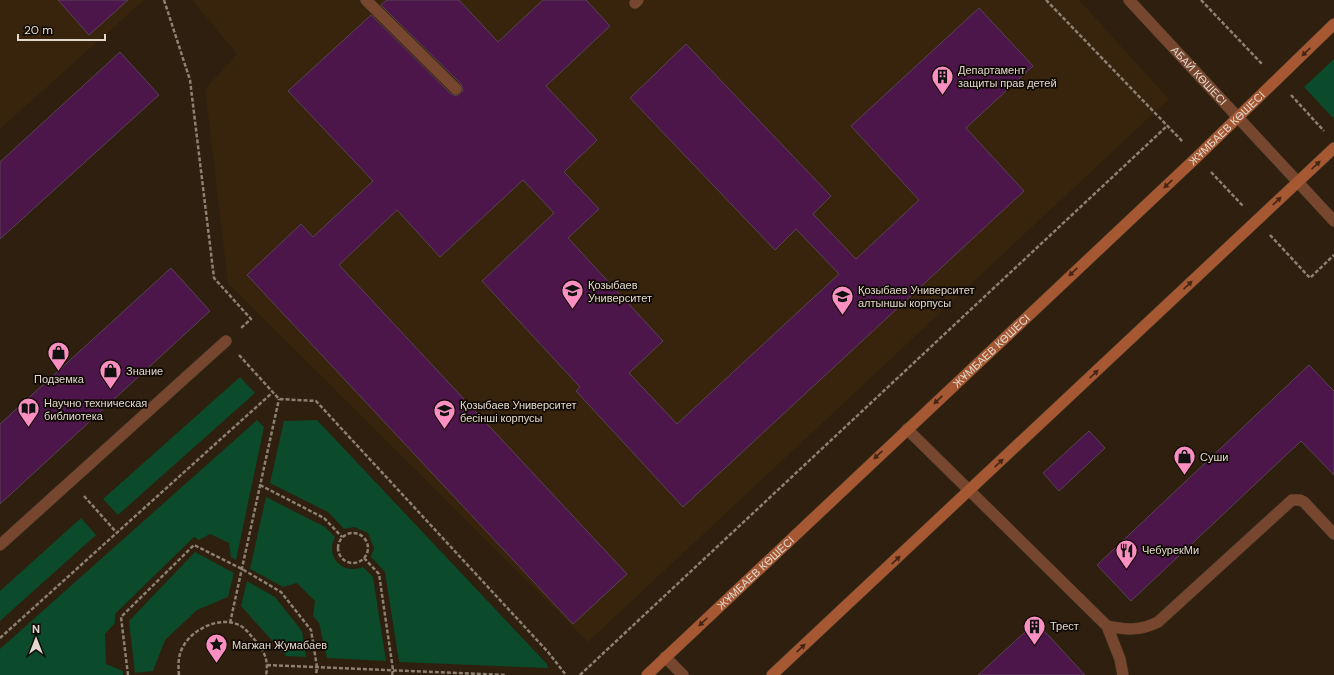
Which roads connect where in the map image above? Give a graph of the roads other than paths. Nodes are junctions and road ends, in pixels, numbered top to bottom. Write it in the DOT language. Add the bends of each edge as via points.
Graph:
graph roads {
  1 [pos="366,0"];
  2 [pos="1129,0"];
  3 [pos="1334,24"];
  4 [pos="456,89"];
  5 [pos="1238,117"];
  6 [pos="1334,148"];
  7 [pos="1297,182"];
  8 [pos="1334,221"];
  9 [pos="226,341"];
  10 [pos="907,429"];
  11 [pos="970,490"];
  12 [pos="1334,534"];
  13 [pos="0,545"];
  14 [pos="1107,626"];
  15 [pos="665,657"];
  16 [pos="647,675"];
  17 [pos="683,675"];
  18 [pos="772,675"];
  19 [pos="1123,675"];
  1 -- 4 [label="street"];
  2 -- 5 [label="street, АБАЙ КӨШЕСІ"];
  3 -- 5 [label="main road, ЖҰМБАЕВ КӨШЕСІ, one-way"];
  5 -- 7 [label="street, АБАЙ КӨШЕСІ"];
  5 -- 10 [label="main road, ЖҰМБАЕВ КӨШЕСІ, one-way"];
  7 -- 6 [label="main road, one-way"];
  7 -- 8 [label="street, АБАЙ КӨШЕСІ"];
  11 -- 7 [label="main road, one-way"];
  9 -- 13 [label="street"];
  10 -- 11 [label="street"];
  10 -- 15 [label="main road, ЖҰМБАЕВ КӨШЕСІ, one-way"];
  11 -- 14 [label="street"];
  18 -- 11 [label="main road, one-way"];
  12 -- 14 [label="street" via="1304,502 1292,500 1158,622 1134,630"];
  14 -- 19 [label="street" via="1120,659"];
  15 -- 16 [label="main road, ЖҰМБАЕВ КӨШЕСІ"];
  15 -- 17 [label="street"];
}
